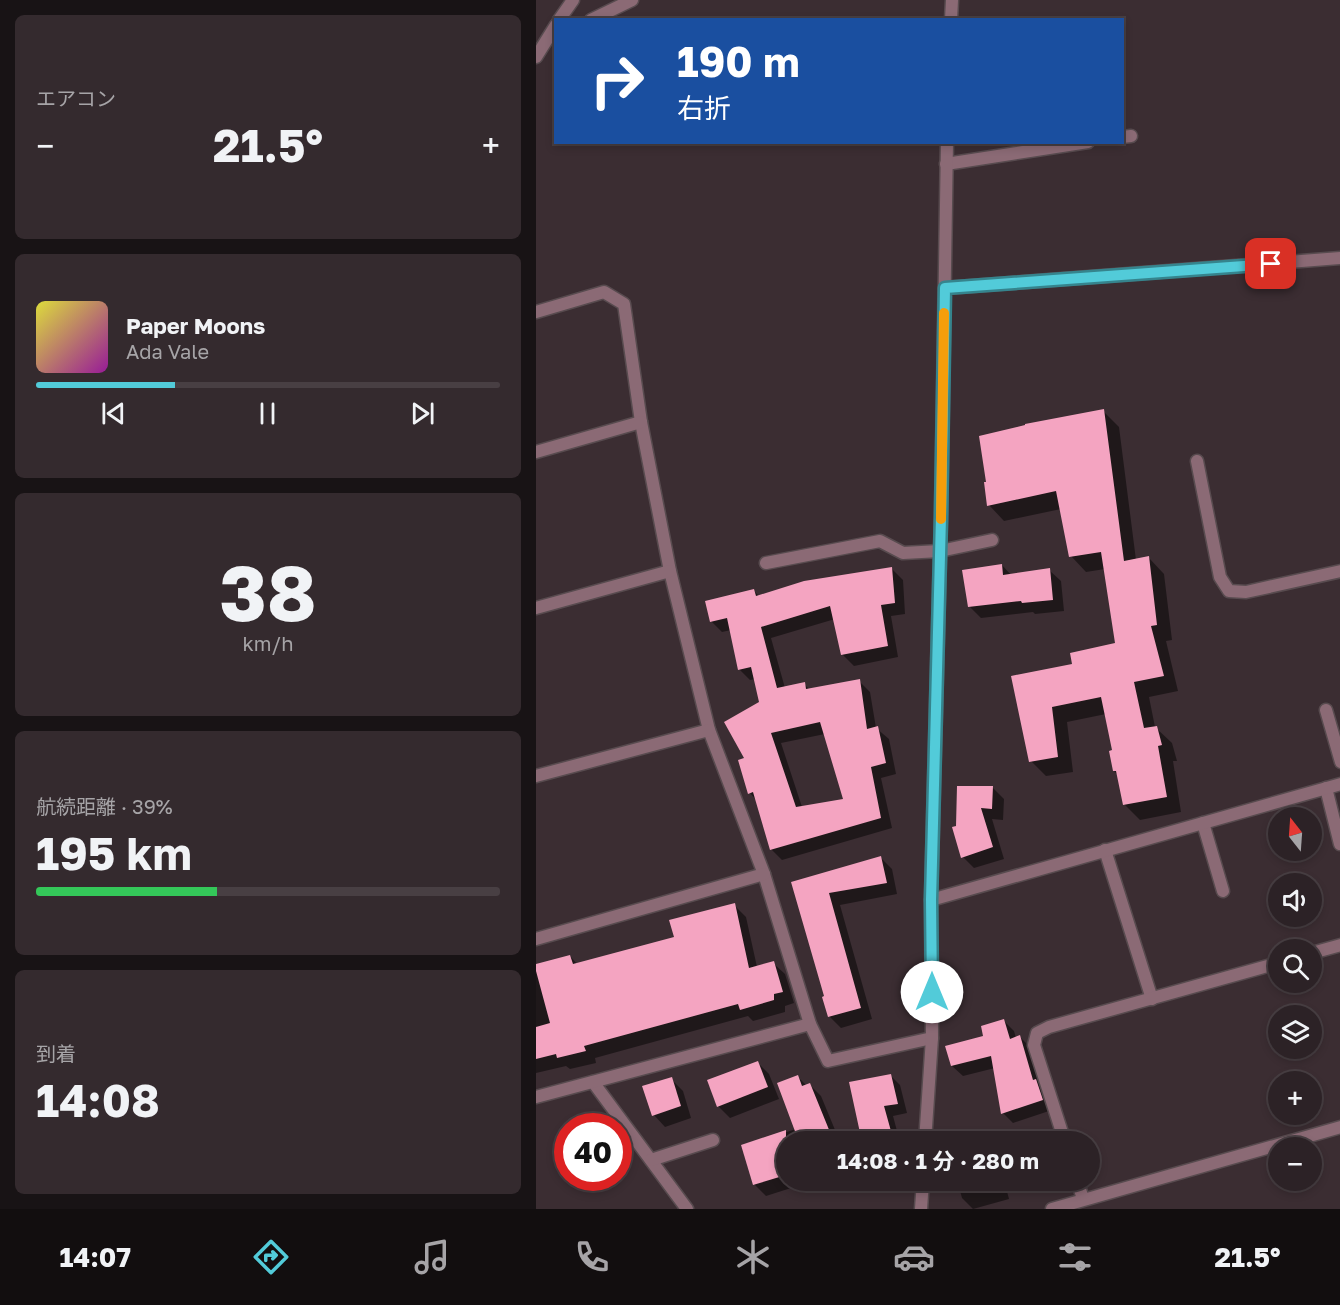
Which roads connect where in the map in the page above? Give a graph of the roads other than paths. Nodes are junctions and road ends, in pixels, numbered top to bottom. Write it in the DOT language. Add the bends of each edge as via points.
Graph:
graph roads {
  1 [pos="573,0"];
  2 [pos="632,0"];
  3 [pos="952,0"];
  4 [pos="560,18"];
  5 [pos="595,18"];
  6 [pos="951,18"];
  7 [pos="550,39"];
  8 [pos="536,57"];
  9 [pos="947,144"];
  10 [pos="1075,144"];
  11 [pos="946,164"];
  12 [pos="1340,258"];
  13 [pos="945,288"];
  14 [pos="536,312"];
  15 [pos="641,422"];
  16 [pos="536,452"];
  17 [pos="1197,461"];
  18 [pos="992,540"];
  19 [pos="940,551"];
  20 [pos="766,563"];
  21 [pos="1340,571"];
  22 [pos="670,572"];
  23 [pos="536,608"];
  24 [pos="1325,710"];
  25 [pos="709,730"];
  26 [pos="1340,762"];
  27 [pos="536,776"];
  28 [pos="1340,784"];
  29 [pos="1326,788"];
  30 [pos="1203,823"];
  31 [pos="1340,844"];
  32 [pos="1105,850"];
  33 [pos="764,874"];
  34 [pos="1223,891"];
  35 [pos="931,900"];
  36 [pos="536,939"];
  37 [pos="1340,945"];
  38 [pos="1322,950"];
  39 [pos="1268,966"];
  40 [pos="1152,999"];
  41 [pos="810,1024"];
  42 [pos="932,1038"];
  43 [pos="593,1082"];
  44 [pos="536,1097"];
  45 [pos="1340,1127"];
  46 [pos="926,1131"];
  47 [pos="1061,1131"];
  48 [pos="713,1140"];
  49 [pos="651,1160"];
  50 [pos="922,1191"];
  51 [pos="1080,1191"];
  52 [pos="1083,1199"];
  53 [pos="687,1209"];
  54 [pos="921,1209"];
  55 [pos="1052,1209"];
  1 -- 4 [label="street"];
  2 -- 5 [label="street"];
  3 -- 6 [label="street"];
  7 -- 8 [label="street"];
  9 -- 11 [label="street"];
  10 -- 11 [label="street"];
  11 -- 13 [label="street"];
  12 -- 13 [label="street"];
  13 -- 19 [label="street"];
  14 -- 15 [label="street" via="604,292 624,304"];
  15 -- 16 [label="street"];
  15 -- 22 [label="street"];
  17 -- 21 [label="street" via="1220,577 1229,591 1246,592"];
  18 -- 19 [label="street"];
  19 -- 20 [label="street" via="903,553 880,541"];
  19 -- 35 [label="street"];
  22 -- 23 [label="street"];
  22 -- 25 [label="street"];
  24 -- 26 [label="street"];
  25 -- 27 [label="street"];
  25 -- 33 [label="street"];
  28 -- 29 [label="street"];
  29 -- 30 [label="street"];
  29 -- 31 [label="street"];
  30 -- 32 [label="street"];
  30 -- 34 [label="street"];
  32 -- 35 [label="street"];
  32 -- 40 [label="street"];
  33 -- 36 [label="street"];
  33 -- 41 [label="street"];
  35 -- 42 [label="street"];
  37 -- 38 [label="street"];
  39 -- 40 [label="street"];
  40 -- 47 [label="street" via="1037,1033 1034,1045"];
  41 -- 42 [label="street" via="828,1061"];
  41 -- 43 [label="street"];
  42 -- 46 [label="street"];
  43 -- 44 [label="street"];
  43 -- 49 [label="street"];
  45 -- 52 [label="street"];
  48 -- 49 [label="street"];
  49 -- 53 [label="street"];
  50 -- 54 [label="street"];
  51 -- 52 [label="street"];
  52 -- 55 [label="street"];
}
